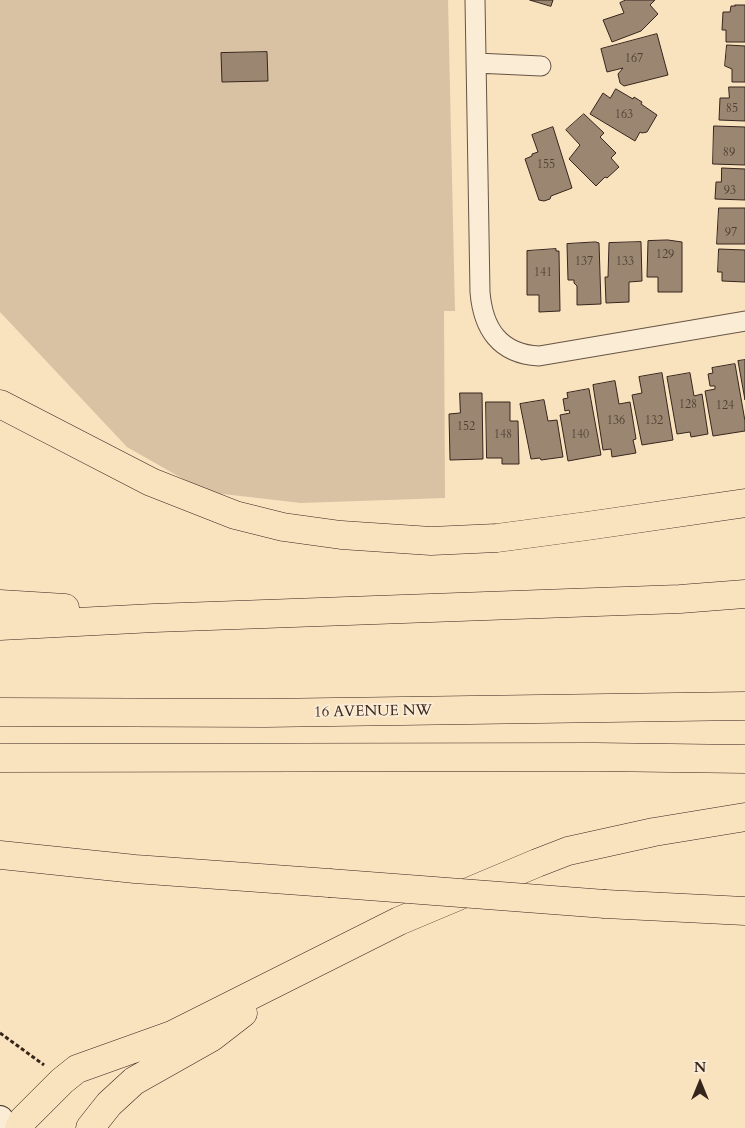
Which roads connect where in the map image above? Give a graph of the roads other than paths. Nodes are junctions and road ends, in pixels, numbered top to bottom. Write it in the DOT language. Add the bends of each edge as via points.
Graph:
graph roads {
  1 [pos="475,0"];
  2 [pos="476,63"];
  3 [pos="540,66"];
  4 [pos="745,321"];
  5 [pos="0,404"];
  6 [pos="745,503"];
  7 [pos="745,594"];
  8 [pos="0,604"];
  9 [pos="221,616"];
  10 [pos="0,626"];
  11 [pos="745,706"];
  12 [pos="0,712"];
  13 [pos="0,758"];
  14 [pos="745,759"];
  15 [pos="745,817"];
  16 [pos="0,855"];
  17 [pos="135,869"];
  18 [pos="0,870"];
  19 [pos="745,911"];
  20 [pos="286,978"];
  21 [pos="0,1118"];
  22 [pos="2,1128"];
  23 [pos="19,1128"];
  24 [pos="90,1128"];
  1 -- 2 [label="street"];
  2 -- 3 [label="street"];
  2 -- 4 [label="street" via="480,292 482,309 494,336 502,344 527,355 544,355"];
  5 -- 6 [label="highway" via="151,482 234,515 283,527 341,535 431,541 497,538"];
  7 -- 9 [label="highway"];
  8 -- 9 [label="highway"];
  9 -- 10 [label="highway"];
  11 -- 12 [label="highway, 16 AVENUE NW" via="265,713"];
  13 -- 14 [label="highway"];
  15 -- 20 [label="highway" via="654,832 568,852 399,921"];
  16 -- 17 [label="highway"];
  17 -- 18 [label="highway"];
  17 -- 19 [label="highway, bridge" via="605,904"];
  20 -- 23 [label="highway" via="172,1035 77,1069"];
  20 -- 24 [label="highway" via="212,1037 134,1081 109,1104"];
  21 -- 22 [label="street"];
}
